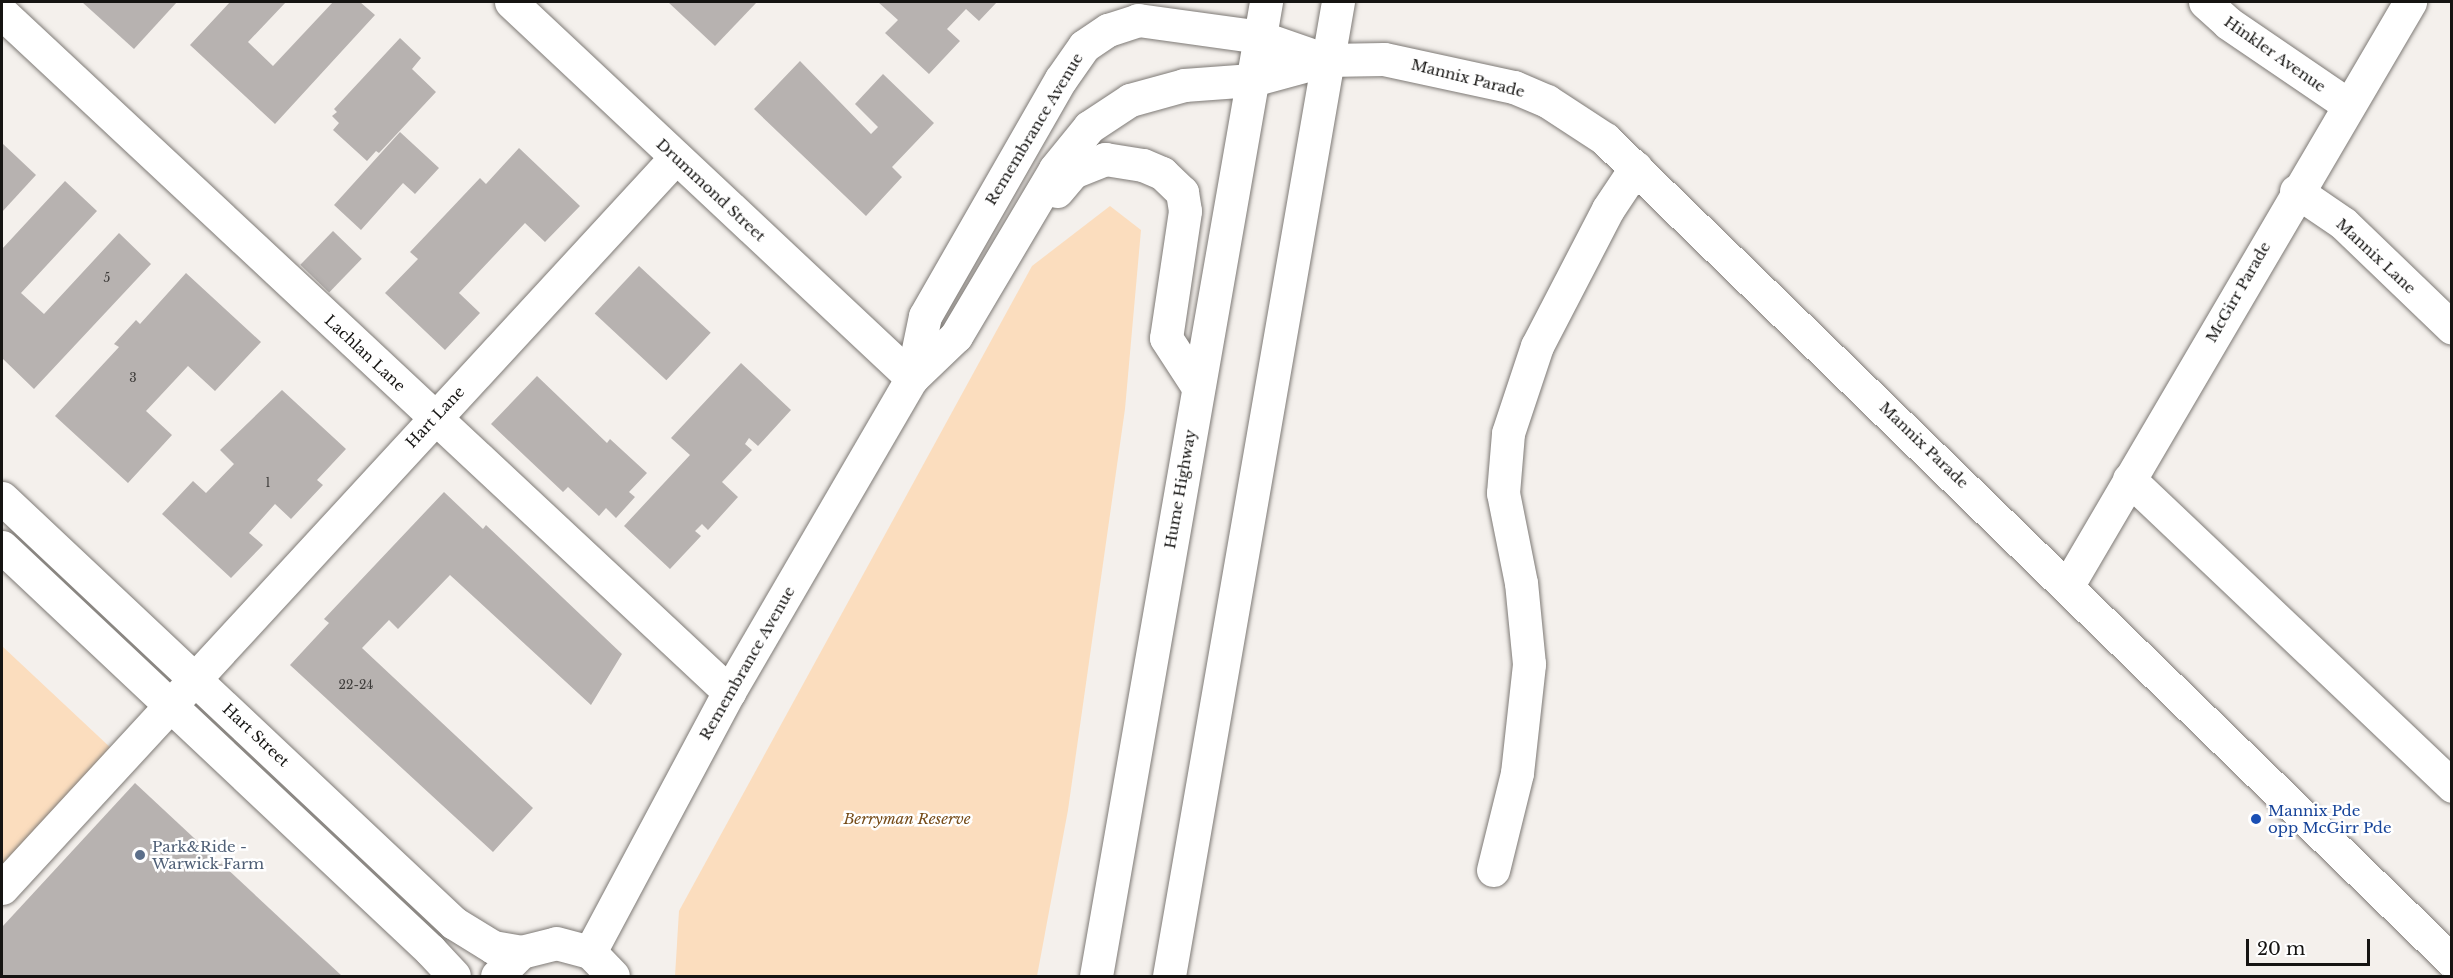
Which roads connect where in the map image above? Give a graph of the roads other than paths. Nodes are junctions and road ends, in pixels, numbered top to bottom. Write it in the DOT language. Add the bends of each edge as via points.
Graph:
graph roads {
  1 [pos="511,2"];
  2 [pos="1266,2"];
  3 [pos="1338,2"];
  4 [pos="2205,2"];
  5 [pos="2410,2"];
  6 [pos="2,13"];
  7 [pos="1260,38"];
  8 [pos="1326,60"];
  9 [pos="1252,80"];
  10 [pos="2348,105"];
  11 [pos="676,157"];
  12 [pos="1636,167"];
  13 [pos="2296,191"];
  14 [pos="1001,260"];
  15 [pos="2451,328"];
  16 [pos="912,378"];
  17 [pos="1198,387"];
  18 [pos="435,417"];
  19 [pos="2129,479"];
  20 [pos="2,498"];
  21 [pos="2,547"];
  22 [pos="2068,585"];
  23 [pos="195,678"];
  24 [pos="729,692"];
  25 [pos="170,704"];
  26 [pos="2451,786"];
  27 [pos="1493,870"];
  28 [pos="2,888"];
  29 [pos="521,952"];
  30 [pos="590,952"];
  31 [pos="2451,961"];
  32 [pos="454,976"];
  33 [pos="496,976"];
  34 [pos="613,976"];
  35 [pos="1096,976"];
  36 [pos="1169,976"];
  1 -- 11 [label="main road, Drummond Street"];
  2 -- 7 [label="main road, Hume Highway"];
  3 -- 8 [label="main road"];
  4 -- 10 [label="main road, Hinkler Avenue" via="2228,23"];
  5 -- 10 [label="main road, McGirr Parade"];
  6 -- 18 [label="main road, Lachlan Lane"];
  7 -- 8 [label="main road, Mannix Parade"];
  7 -- 9 [label="main road, Hume Highway"];
  7 -- 16 [label="main road, Remembrance Avenue" via="1138,20 1108,30 1084,46 1061,79 925,316"];
  8 -- 9 [label="main road, Mannix Parade"];
  8 -- 12 [label="main road, Mannix Parade" via="1384,59 1514,87 1579,120"];
  8 -- 36 [label="main road"];
  9 -- 14 [label="main road, Remembrance Avenue" via="1184,85 1130,100 1107,112 1089,127 1055,169"];
  9 -- 17 [label="main road, Hume Highway"];
  10 -- 13 [label="main road, McGirr Parade"];
  11 -- 16 [label="main road, Drummond Street"];
  11 -- 18 [label="main road, Hart Lane"];
  12 -- 22 [label="main road, Mannix Parade"];
  12 -- 27 [label="main road" via="1608,209 1537,346 1508,433 1503,494 1521,583 1529,664 1517,773"];
  13 -- 15 [label="main road, Mannix Lane" via="2343,223"];
  13 -- 19 [label="main road, McGirr Parade"];
  14 -- 16 [label="main road, Remembrance Avenue" via="956,336"];
  14 -- 17 [label="main road, Remembrance Avenue" via="1073,172 1088,163 1122,161 1162,173 1182,192 1185,211 1166,338"];
  16 -- 24 [label="main road, Remembrance Avenue"];
  17 -- 35 [label="main road, Hume Highway"];
  18 -- 23 [label="main road, Hart Lane"];
  18 -- 24 [label="main road, Lachlan Lane"];
  19 -- 22 [label="main road, McGirr Parade"];
  19 -- 26 [label="main road"];
  20 -- 23 [label="main road, Hart Street"];
  21 -- 25 [label="main road"];
  22 -- 31 [label="main road, Mannix Parade"];
  23 -- 25 [label="main road, Hart Lane"];
  23 -- 29 [label="main road, Hart Street" via="454,923 493,947"];
  24 -- 30 [label="main road, Remembrance Avenue"];
  25 -- 28 [label="main road, Hart Lane"];
  25 -- 32 [label="main road"];
  29 -- 30 [label="main road" via="556,943"];
  29 -- 33 [label="main road"];
  30 -- 34 [label="main road"];
}
